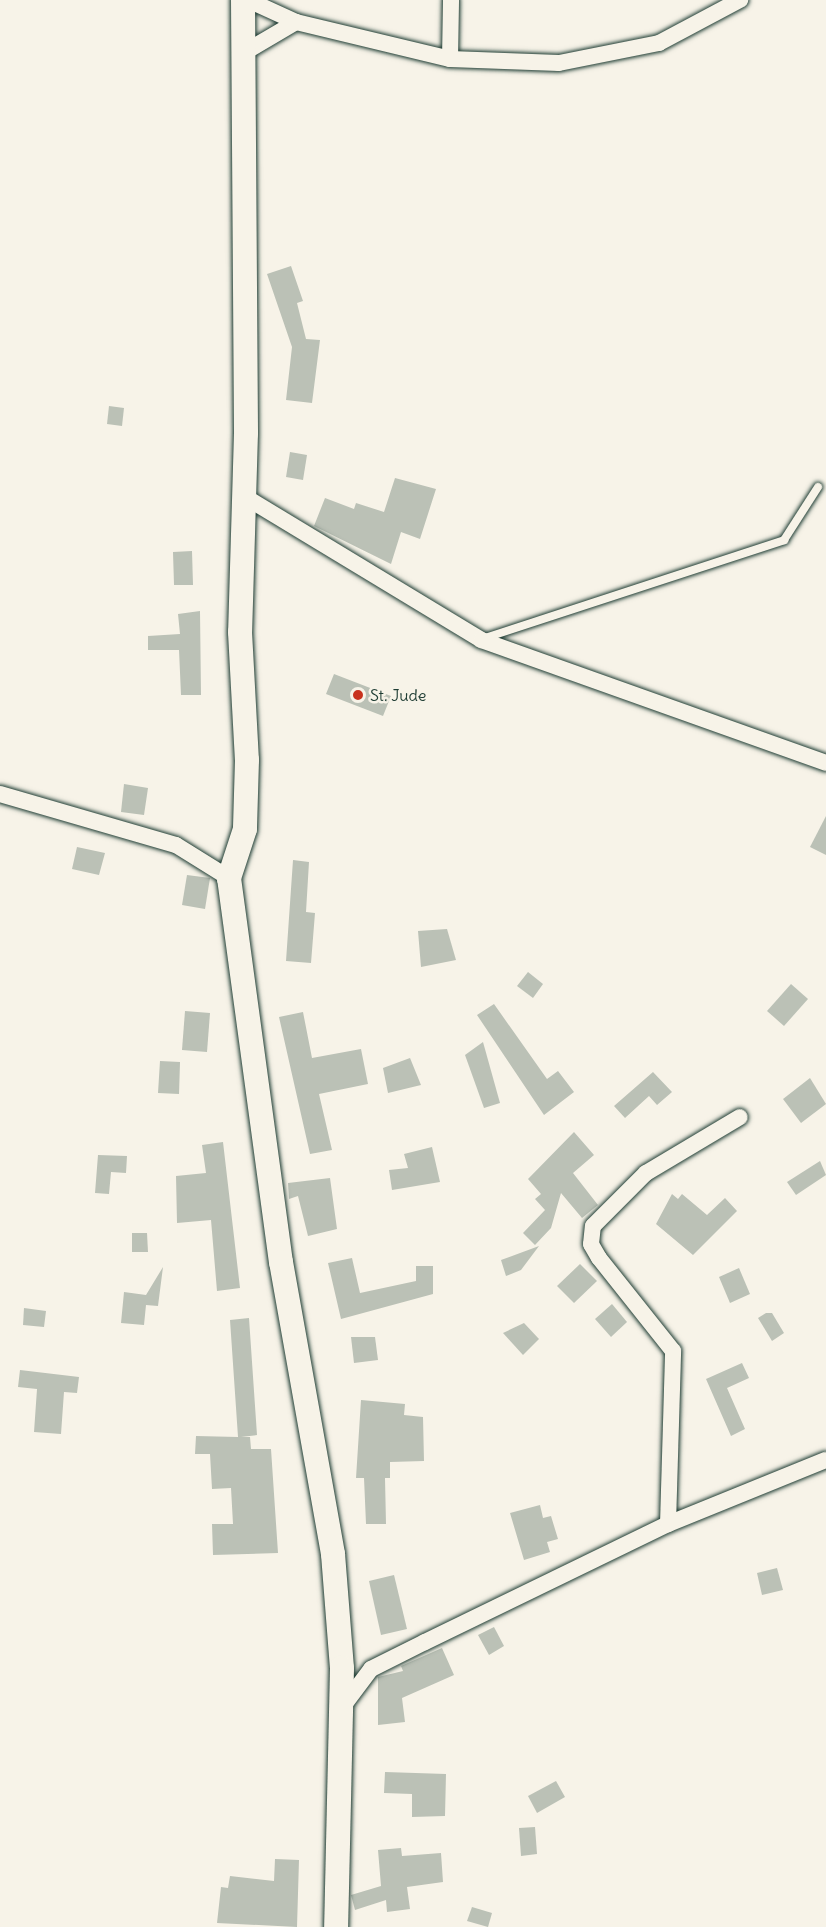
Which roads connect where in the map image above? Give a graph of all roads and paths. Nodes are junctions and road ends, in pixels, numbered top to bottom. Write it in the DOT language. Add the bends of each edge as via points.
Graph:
graph roads {
  1 [pos="243,0"];
  2 [pos="248,0"];
  3 [pos="451,0"];
  4 [pos="740,0"];
  5 [pos="296,22"];
  6 [pos="245,52"];
  7 [pos="450,59"];
  8 [pos="818,487"];
  9 [pos="242,495"];
  10 [pos="481,640"];
  11 [pos="826,763"];
  12 [pos="0,794"];
  13 [pos="229,878"];
  14 [pos="740,1117"];
  15 [pos="826,1460"];
  16 [pos="668,1524"];
  17 [pos="340,1710"];
  18 [pos="336,1927"];
  1 -- 6 [label="main road"];
  2 -- 5 [label="street"];
  3 -- 7 [label="street"];
  4 -- 7 [label="street" via="658,43 614,56 560,63"];
  5 -- 6 [label="street"];
  5 -- 7 [label="street"];
  6 -- 9 [label="main road"];
  8 -- 10 [label="lane" via="784,540"];
  9 -- 10 [label="street"];
  9 -- 13 [label="main road" via="245,817"];
  10 -- 11 [label="street"];
  12 -- 13 [label="street" via="176,845"];
  13 -- 17 [label="main road" via="281,1262 333,1554"];
  14 -- 16 [label="street" via="646,1173 593,1226 591,1244 599,1258 673,1351"];
  15 -- 16 [label="street"];
  16 -- 17 [label="street" via="371,1670"];
  17 -- 18 [label="main road"];
}
